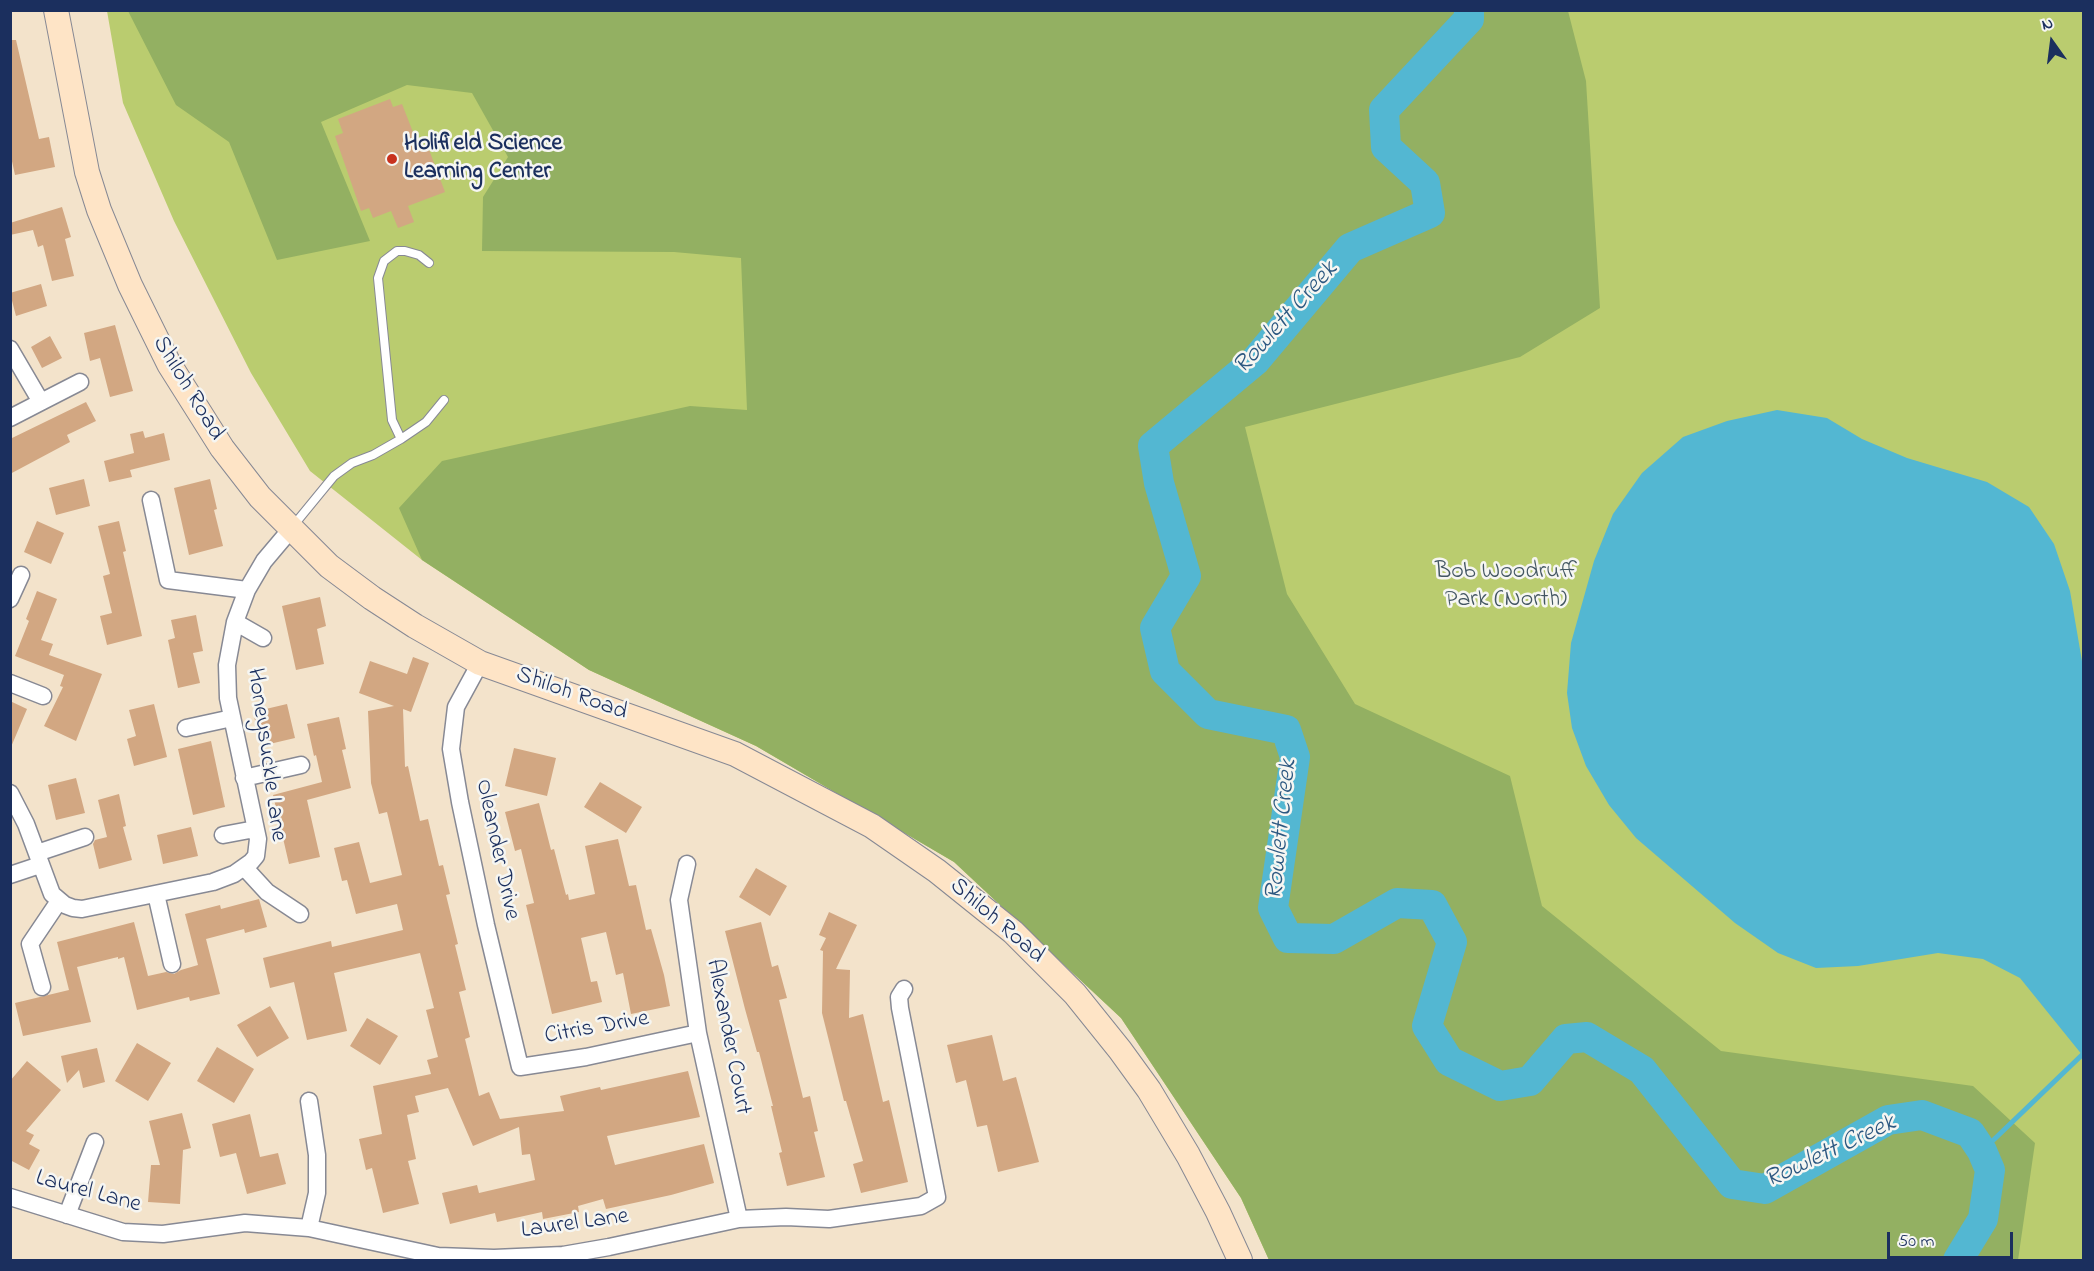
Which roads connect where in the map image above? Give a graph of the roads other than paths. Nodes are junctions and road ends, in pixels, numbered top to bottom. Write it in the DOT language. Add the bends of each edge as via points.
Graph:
graph roads {
  1 [pos="56,10"];
  2 [pos="429,263"];
  3 [pos="10,349"];
  4 [pos="80,382"];
  5 [pos="444,400"];
  6 [pos="41,402"];
  7 [pos="10,418"];
  8 [pos="401,439"];
  9 [pos="151,500"];
  10 [pos="291,529"];
  11 [pos="21,575"];
  12 [pos="247,590"];
  13 [pos="10,599"];
  14 [pos="235,622"];
  15 [pos="263,638"];
  16 [pos="480,663"];
  17 [pos="10,683"];
  18 [pos="43,696"];
  19 [pos="232,718"];
  20 [pos="186,728"];
  21 [pos="301,765"];
  22 [pos="244,778"];
  23 [pos="10,793"];
  24 [pos="255,828"];
  25 [pos="223,835"];
  26 [pos="85,837"];
  27 [pos="38,859"];
  28 [pos="687,864"];
  29 [pos="244,867"];
  30 [pos="10,875"];
  31 [pos="156,894"];
  32 [pos="59,901"];
  33 [pos="300,914"];
  34 [pos="172,964"];
  35 [pos="42,987"];
  36 [pos="904,989"];
  37 [pos="698,1034"];
  38 [pos="514,1052"];
  39 [pos="309,1101"];
  40 [pos="95,1142"];
  41 [pos="10,1197"];
  42 [pos="67,1215"];
  43 [pos="739,1219"];
  44 [pos="309,1228"];
  45 [pos="610,1254"];
  46 [pos="1240,1260"];
  1 -- 10 [label="main road, Shiloh Road" via="87,172 130,285 169,364 222,448"];
  2 -- 8 [label="lane" via="419,255 397,251 384,261 378,278 392,420"];
  3 -- 6 [label="street"];
  4 -- 6 [label="street"];
  5 -- 8 [label="lane" via="426,422"];
  6 -- 7 [label="street"];
  8 -- 10 [label="lane" via="333,476"];
  9 -- 12 [label="street" via="168,580"];
  10 -- 12 [label="street, Honeysuckle Lane" via="264,561"];
  10 -- 16 [label="main road, Shiloh Road" via="329,566 372,598"];
  11 -- 13 [label="street"];
  12 -- 14 [label="street, Honeysuckle Lane"];
  14 -- 15 [label="street"];
  14 -- 19 [label="street, Honeysuckle Lane" via="227,665"];
  16 -- 38 [label="street, Oleander Drive" via="456,707 451,749"];
  16 -- 46 [label="main road, Shiloh Road" via="735,754 872,826 937,871 1013,932 1075,994 1120,1050 1188,1155"];
  17 -- 18 [label="street"];
  19 -- 20 [label="street"];
  19 -- 22 [label="street, Honeysuckle Lane"];
  21 -- 22 [label="street"];
  22 -- 24 [label="street, Honeysuckle Lane"];
  23 -- 27 [label="street"];
  24 -- 25 [label="street"];
  24 -- 29 [label="street, Honeysuckle Lane" via="258,848"];
  26 -- 27 [label="street"];
  27 -- 30 [label="street"];
  27 -- 32 [label="street" via="52,894"];
  28 -- 37 [label="street, Alexander Court" via="679,900"];
  29 -- 31 [label="street, Honeysuckle Lane" via="226,878"];
  29 -- 33 [label="street" via="267,892"];
  31 -- 32 [label="street, Honeysuckle Lane" via="82,909"];
  31 -- 34 [label="street"];
  32 -- 35 [label="street" via="30,944"];
  36 -- 43 [label="street, Laurel Lane" via="899,997 900,1008 937,1197 921,1206 829,1219"];
  37 -- 38 [label="street, Citris Drive" via="520,1067"];
  37 -- 43 [label="street, Alexander Court"];
  39 -- 44 [label="street" via="317,1155 317,1193"];
  40 -- 42 [label="street"];
  41 -- 42 [label="street, Laurel Lane"];
  42 -- 44 [label="street, Laurel Lane" via="123,1232 163,1234 245,1223"];
  43 -- 45 [label="street, Laurel Lane"];
  44 -- 45 [label="street, Laurel Lane" via="438,1256"];
}
